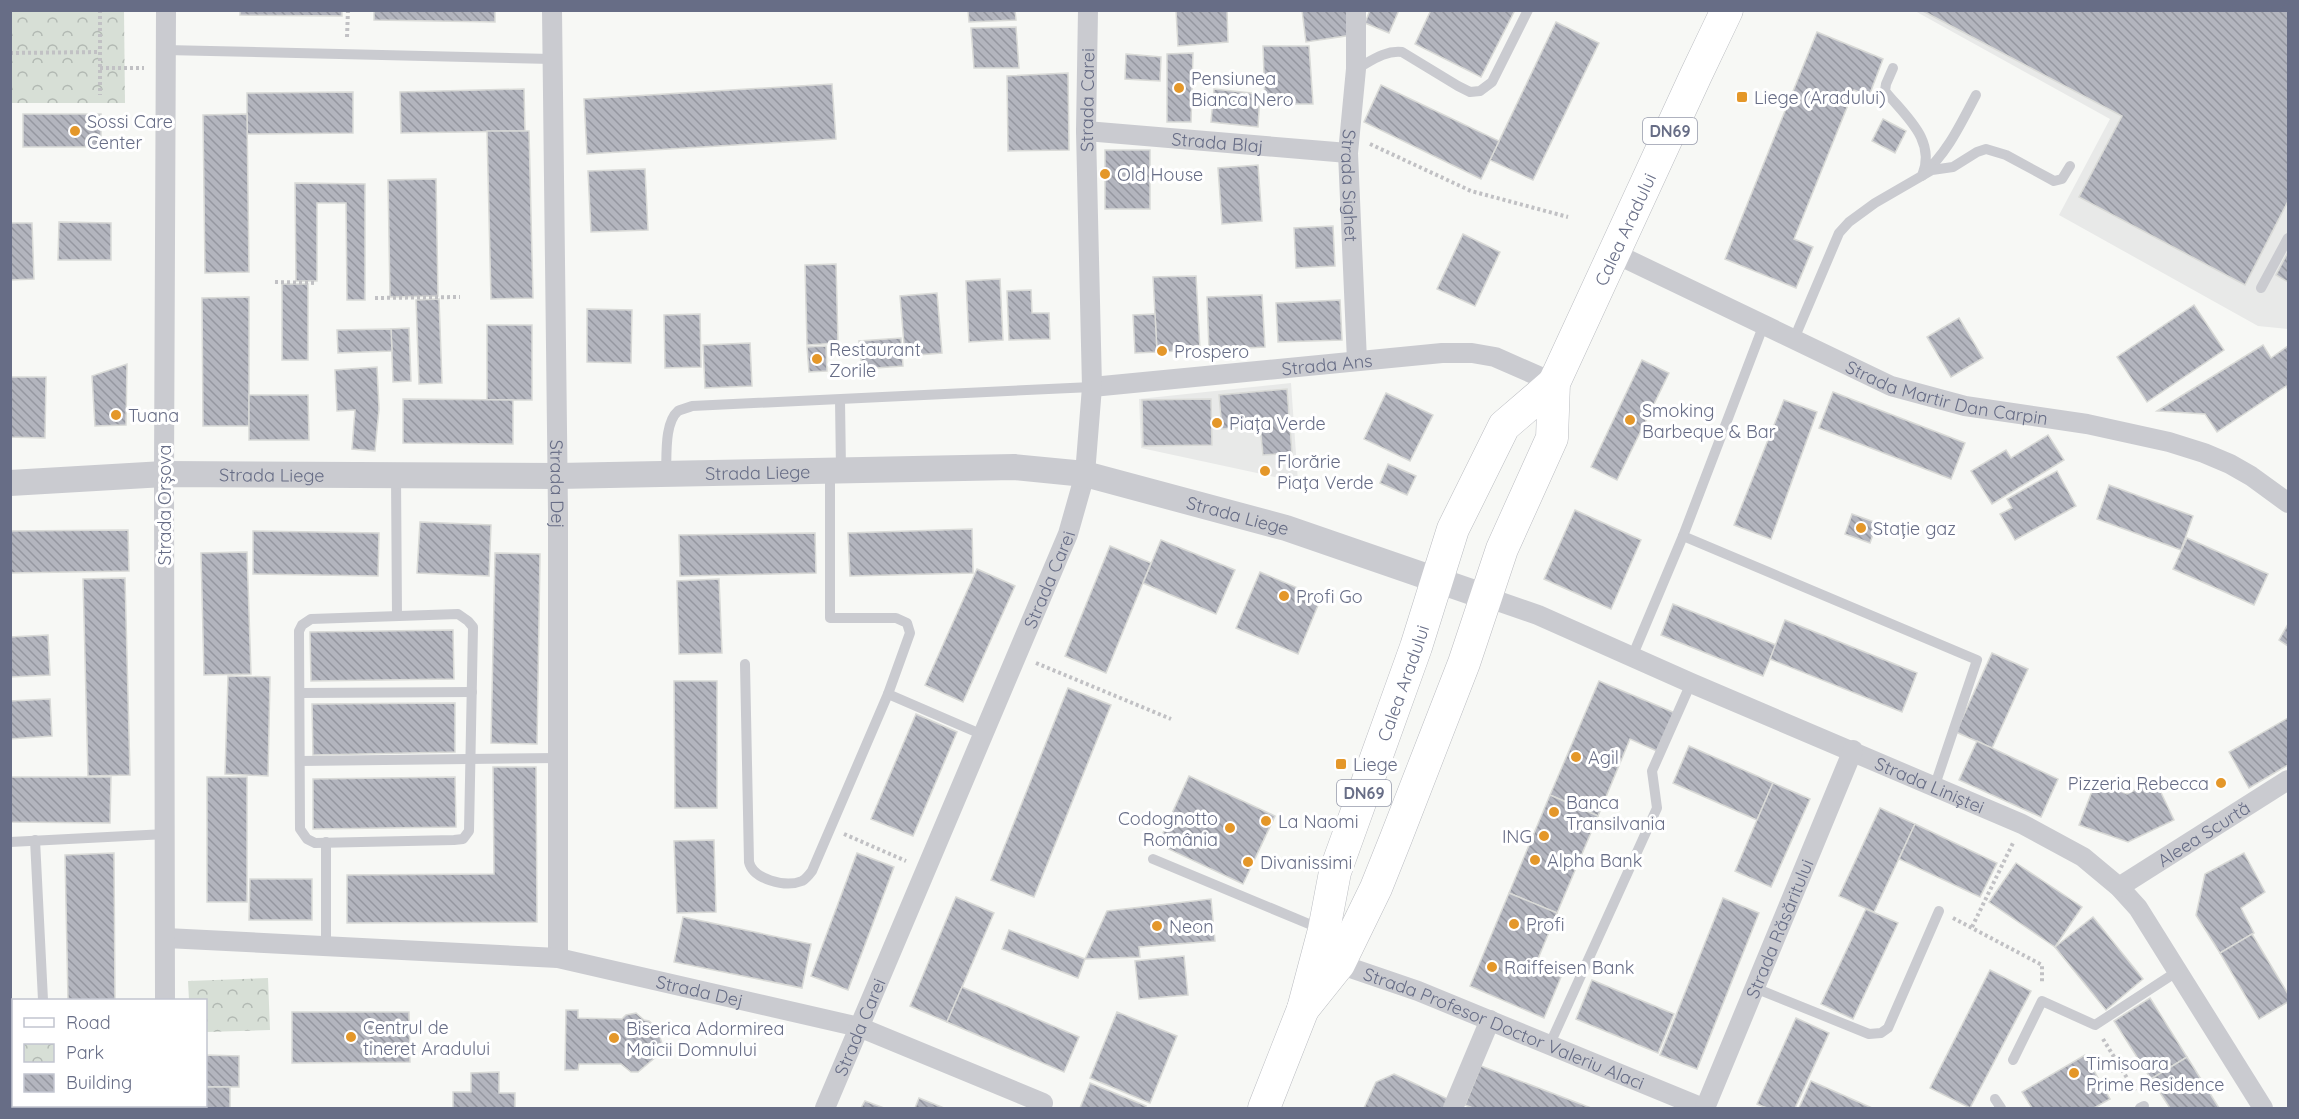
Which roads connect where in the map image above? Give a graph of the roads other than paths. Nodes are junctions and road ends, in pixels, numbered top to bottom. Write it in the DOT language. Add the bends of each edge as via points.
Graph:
graph roads {
  1 [pos="166,10"];
  2 [pos="552,10"];
  3 [pos="1088,10"];
  4 [pos="1356,10"];
  5 [pos="1528,10"];
  6 [pos="1727,10"];
  7 [pos="165,59"];
  8 [pos="552,59"];
  9 [pos="1893,68"];
  10 [pos="1356,69"];
  11 [pos="1976,95"];
  12 [pos="1086,131"];
  13 [pos="1349,143"];
  14 [pos="2070,166"];
  15 [pos="1922,176"];
  16 [pos="2289,238"];
  17 [pos="1614,253"];
  18 [pos="2261,288"];
  19 [pos="1764,324"];
  20 [pos="1794,339"];
  21 [pos="1357,360"];
  22 [pos="1554,383"];
  23 [pos="1092,387"];
  24 [pos="840,400"];
  25 [pos="836,470"];
  26 [pos="666,473"];
  27 [pos="164,474"];
  28 [pos="1085,474"];
  29 [pos="396,476"];
  30 [pos="558,476"];
  31 [pos="10,483"];
  32 [pos="2289,503"];
  33 [pos="1683,536"];
  34 [pos="1437,580"];
  35 [pos="1486,597"];
  36 [pos="397,616"];
  37 [pos="1632,657"];
  38 [pos="745,664"];
  39 [pos="1691,683"];
  40 [pos="472,692"];
  41 [pos="300,693"];
  42 [pos="888,694"];
  43 [pos="983,735"];
  44 [pos="1853,750"];
  45 [pos="558,758"];
  46 [pos="470,759"];
  47 [pos="300,761"];
  48 [pos="2289,780"];
  49 [pos="1935,785"];
  50 [pos="166,834"];
  51 [pos="35,840"];
  52 [pos="10,842"];
  53 [pos="326,842"];
  54 [pos="1152,859"];
  55 [pos="2119,887"];
  56 [pos="1939,911"];
  57 [pos="1324,930"];
  58 [pos="166,938"];
  59 [pos="326,946"];
  60 [pos="558,958"];
  61 [pos="1339,964"];
  62 [pos="2178,971"];
  63 [pos="1755,987"];
  64 [pos="43,999"];
  65 [pos="165,999"];
  66 [pos="1303,1009"];
  67 [pos="1490,1020"];
  68 [pos="858,1027"];
  69 [pos="1549,1046"];
  70 [pos="2013,1060"];
  71 [pos="1043,1103"];
  72 [pos="825,1108"];
  73 [pos="1264,1108"];
  74 [pos="1453,1108"];
  75 [pos="1704,1108"];
  76 [pos="2263,1108"];
  1 -- 7 [label="street, Strada Orșova"];
  2 -- 8 [label="street, Strada Dej"];
  3 -- 12 [label="street, Strada Carei"];
  4 -- 10 [label="street, Strada Sighet"];
  5 -- 10 [label="lane" via="1492,82 1480,91 1470,92 1458,86 1402,52 1392,51"];
  6 -- 17 [label="main road, Calea Aradului / DN69"];
  7 -- 8 [label="lane" via="346,55"];
  7 -- 27 [label="street, Strada Orșova"];
  8 -- 30 [label="street, Strada Dej"];
  9 -- 15 [label="lane" via="1885,91 1911,120 1926,147 1927,165"];
  10 -- 13 [label="street, Strada Sighet"];
  11 -- 15 [label="lane" via="1949,146"];
  12 -- 13 [label="street, Strada Blaj"];
  12 -- 23 [label="street, Strada Carei"];
  13 -- 21 [label="street, Strada Sighet"];
  14 -- 15 [label="lane" via="2054,181 2006,155 1986,149 1953,167"];
  15 -- 20 [label="lane" via="1863,211 1839,233"];
  16 -- 18 [label="lane"];
  17 -- 19 [label="street, Strada Martir Dan Carpin"];
  17 -- 22 [label="main road, Calea Aradului / DN69"];
  19 -- 20 [label="street, Strada Martir Dan Carpin"];
  19 -- 33 [label="lane"];
  20 -- 32 [label="street, Strada Martir Dan Carpin" via="1866,376 1925,397 2087,424 2204,453 2251,476"];
  21 -- 22 [label="street, Strada Ans" via="1472,353 1495,357"];
  21 -- 23 [label="street, Strada Ans"];
  22 -- 34 [label="main road, Calea Aradului / DN69" via="1504,426 1454,529"];
  22 -- 35 [label="main road, Calea Aradului / DN69" via="1552,438 1502,549"];
  23 -- 24 [label="lane"];
  23 -- 28 [label="street, Strada Carei"];
  24 -- 25 [label="lane"];
  24 -- 26 [label="lane" via="692,406 679,411 667,435"];
  25 -- 26 [label="street, Strada Liege"];
  25 -- 28 [label="street, Strada Liege" via="1014,467"];
  25 -- 42 [label="lane" via="830,618 896,618 907,623 910,633"];
  26 -- 30 [label="street, Strada Liege"];
  27 -- 29 [label="street, Strada Liege"];
  27 -- 31 [label="street, Strada Liege"];
  27 -- 50 [label="street, Strada Orșova"];
  28 -- 34 [label="street, Strada Liege" via="1286,528"];
  28 -- 43 [label="street, Strada Carei" via="1068,534"];
  29 -- 30 [label="street, Strada Liege"];
  29 -- 36 [label="lane"];
  30 -- 45 [label="street, Strada Dej"];
  33 -- 37 [label="lane"];
  33 -- 49 [label="lane" via="1977,660"];
  34 -- 35 [label="street, Strada Liege"];
  34 -- 57 [label="main road, Calea Aradului / DN69" via="1335,872"];
  35 -- 37 [label="street, Strada Liniștei" via="1538,615"];
  35 -- 61 [label="main road, Calea Aradului / DN69" via="1376,888"];
  36 -- 40 [label="lane" via="458,614 468,621 473,627"];
  36 -- 41 [label="lane" via="311,620 302,625"];
  37 -- 39 [label="street, Strada Liniștei"];
  38 -- 42 [label="lane" via="750,869 758,876 780,882 804,880 812,871"];
  39 -- 44 [label="street, Strada Liniștei"];
  39 -- 69 [label="lane" via="1652,771 1657,808"];
  40 -- 41 [label="lane"];
  40 -- 46 [label="lane"];
  41 -- 47 [label="lane"];
  42 -- 43 [label="lane"];
  43 -- 68 [label="street, Strada Carei"];
  44 -- 49 [label="street, Strada Liniștei"];
  44 -- 63 [label="street, Strada Răsăritului"];
  45 -- 46 [label="lane"];
  45 -- 60 [label="street, Strada Dej"];
  46 -- 47 [label="lane"];
  46 -- 53 [label="lane" via="469,831 463,839"];
  47 -- 53 [label="lane" via="300,829 315,843"];
  48 -- 55 [label="street, Aleea Scurtă"];
  49 -- 55 [label="street, Strada Liniștei" via="2083,857"];
  50 -- 51 [label="lane"];
  50 -- 58 [label="street, Strada Orșova"];
  51 -- 52 [label="lane"];
  51 -- 64 [label="lane"];
  53 -- 59 [label="lane"];
  54 -- 57 [label="lane"];
  55 -- 62 [label="street, Strada Liniștei" via="2138,908"];
  56 -- 63 [label="lane" via="1888,1028 1881,1033 1869,1034"];
  57 -- 66 [label="main road, Calea Aradului / DN69"];
  58 -- 59 [label="street, Strada Dej"];
  58 -- 65 [label="street, Strada Orșova"];
  59 -- 60 [label="street, Strada Dej"];
  60 -- 68 [label="street, Strada Dej"];
  61 -- 66 [label="main road, Calea Aradului / DN69"];
  61 -- 67 [label="street, Strada Profesor Doctor Valeriu Alaci"];
  62 -- 70 [label="lane" via="2095,1025 2042,1001"];
  62 -- 76 [label="street, Strada Liniștei"];
  63 -- 75 [label="street, Strada Răsăritului"];
  66 -- 73 [label="main road, Calea Aradului / DN69"];
  67 -- 69 [label="street, Strada Profesor Doctor Valeriu Alaci"];
  67 -- 74 [label="street"];
  68 -- 71 [label="street, Strada Dej"];
  68 -- 72 [label="street, Strada Carei"];
  69 -- 75 [label="street, Strada Profesor Doctor Valeriu Alaci"];
}
